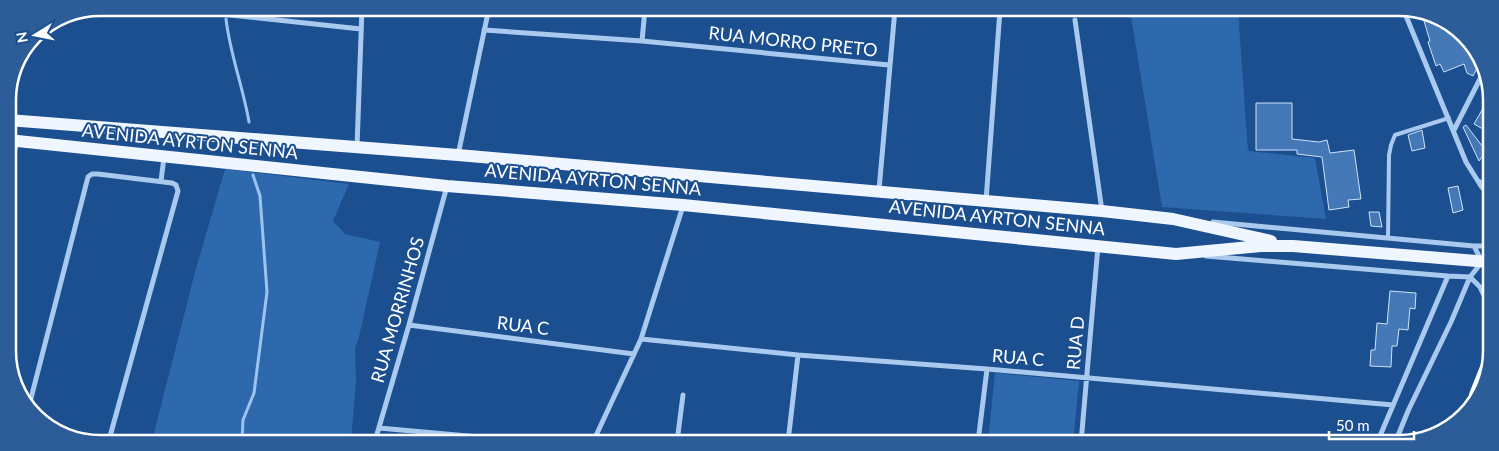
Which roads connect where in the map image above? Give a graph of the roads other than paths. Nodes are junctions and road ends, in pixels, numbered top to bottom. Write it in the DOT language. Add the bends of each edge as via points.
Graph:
graph roads {
  1 [pos="239,16"];
  2 [pos="362,16"];
  3 [pos="488,16"];
  4 [pos="644,16"];
  5 [pos="894,16"];
  6 [pos="1000,16"];
  7 [pos="1407,17"];
  8 [pos="1075,20"];
  9 [pos="361,29"];
  10 [pos="484,30"];
  11 [pos="642,41"];
  12 [pos="889,66"];
  13 [pos="1480,79"];
  14 [pos="1449,118"];
  15 [pos="16,121"];
  16 [pos="1454,130"];
  17 [pos="16,141"];
  18 [pos="356,147"];
  19 [pos="458,155"];
  20 [pos="164,157"];
  21 [pos="1475,178"];
  22 [pos="161,181"];
  23 [pos="1483,184"];
  24 [pos="447,186"];
  25 [pos="1483,188"];
  26 [pos="879,190"];
  27 [pos="986,201"];
  28 [pos="683,205"];
  29 [pos="1102,211"];
  30 [pos="1173,219"];
  31 [pos="1388,238"];
  32 [pos="1098,245"];
  33 [pos="1293,246"];
  34 [pos="1474,246"];
  35 [pos="1483,246"];
  36 [pos="1176,254"];
  37 [pos="1483,262"];
  38 [pos="1448,276"];
  39 [pos="1470,276"];
  40 [pos="1483,293"];
  41 [pos="409,325"];
  42 [pos="641,339"];
  43 [pos="634,354"];
  44 [pos="798,355"];
  45 [pos="987,368"];
  46 [pos="1087,378"];
  47 [pos="683,395"];
  48 [pos="31,398"];
  49 [pos="1393,405"];
  50 [pos="379,428"];
  51 [pos="110,435"];
  52 [pos="377,435"];
  53 [pos="457,435"];
  54 [pos="596,435"];
  55 [pos="678,435"];
  56 [pos="789,435"];
  57 [pos="979,435"];
  58 [pos="1082,435"];
  59 [pos="1380,435"];
  60 [pos="1398,435"];
  1 -- 9 [label="street"];
  2 -- 9 [label="street"];
  3 -- 10 [label="street"];
  4 -- 11 [label="street"];
  5 -- 12 [label="street"];
  6 -- 27 [label="street"];
  7 -- 14 [label="street"];
  8 -- 29 [label="street"];
  9 -- 18 [label="street"];
  10 -- 11 [label="street, RUA MORRO PRETO"];
  10 -- 19 [label="street"];
  11 -- 12 [label="street, RUA MORRO PRETO"];
  12 -- 26 [label="street"];
  13 -- 16 [label="street"];
  14 -- 16 [label="street"];
  14 -- 31 [label="lane" via="1395,136 1389,155"];
  15 -- 18 [label="main road, AVENIDA AYRTON SENNA"];
  16 -- 21 [label="street"];
  17 -- 20 [label="main road, AVENIDA AYRTON SENNA"];
  18 -- 19 [label="main road, AVENIDA AYRTON SENNA"];
  19 -- 26 [label="main road, AVENIDA AYRTON SENNA"];
  20 -- 22 [label="street"];
  20 -- 24 [label="main road, AVENIDA AYRTON SENNA"];
  21 -- 23 [label="street"];
  21 -- 25 [label="street"];
  22 -- 48 [label="street" via="98,174 88,177"];
  22 -- 51 [label="street" via="176,185 178,191"];
  24 -- 28 [label="main road, AVENIDA AYRTON SENNA"];
  24 -- 41 [label="street, RUA MORRINHOS"];
  26 -- 27 [label="main road, AVENIDA AYRTON SENNA"];
  27 -- 29 [label="main road, AVENIDA AYRTON SENNA"];
  28 -- 32 [label="main road, AVENIDA AYRTON SENNA"];
  28 -- 42 [label="street"];
  29 -- 30 [label="main road, AVENIDA AYRTON SENNA"];
  30 -- 31 [label="street, AVENIDA AYRTON SENNA"];
  30 -- 33 [label="main road, AVENIDA AYRTON SENNA"];
  31 -- 34 [label="street, AVENIDA AYRTON SENNA"];
  32 -- 36 [label="main road, AVENIDA AYRTON SENNA"];
  32 -- 46 [label="street, RUA D"];
  33 -- 36 [label="main road, AVENIDA AYRTON SENNA"];
  33 -- 37 [label="main road"];
  34 -- 35 [label="street, AVENIDA AYRTON SENNA"];
  34 -- 39 [label="street" via="1479,256 1478,267"];
  36 -- 38 [label="street, AVENIDA AYRTON SENNA"];
  38 -- 39 [label="street, AVENIDA AYRTON SENNA"];
  38 -- 49 [label="street"];
  39 -- 40 [label="street"];
  39 -- 60 [label="street"];
  41 -- 43 [label="street, RUA C"];
  41 -- 50 [label="street, RUA MORRINHOS"];
  42 -- 43 [label="street"];
  42 -- 44 [label="street, RUA C"];
  43 -- 54 [label="street"];
  44 -- 45 [label="street, RUA C"];
  44 -- 56 [label="street"];
  45 -- 46 [label="street, RUA C"];
  45 -- 57 [label="street"];
  46 -- 49 [label="street, RUA C"];
  46 -- 58 [label="street, RUA D"];
  47 -- 55 [label="street"];
  49 -- 59 [label="street"];
  50 -- 52 [label="street, RUA MORRINHOS"];
  50 -- 53 [label="street"];
}
